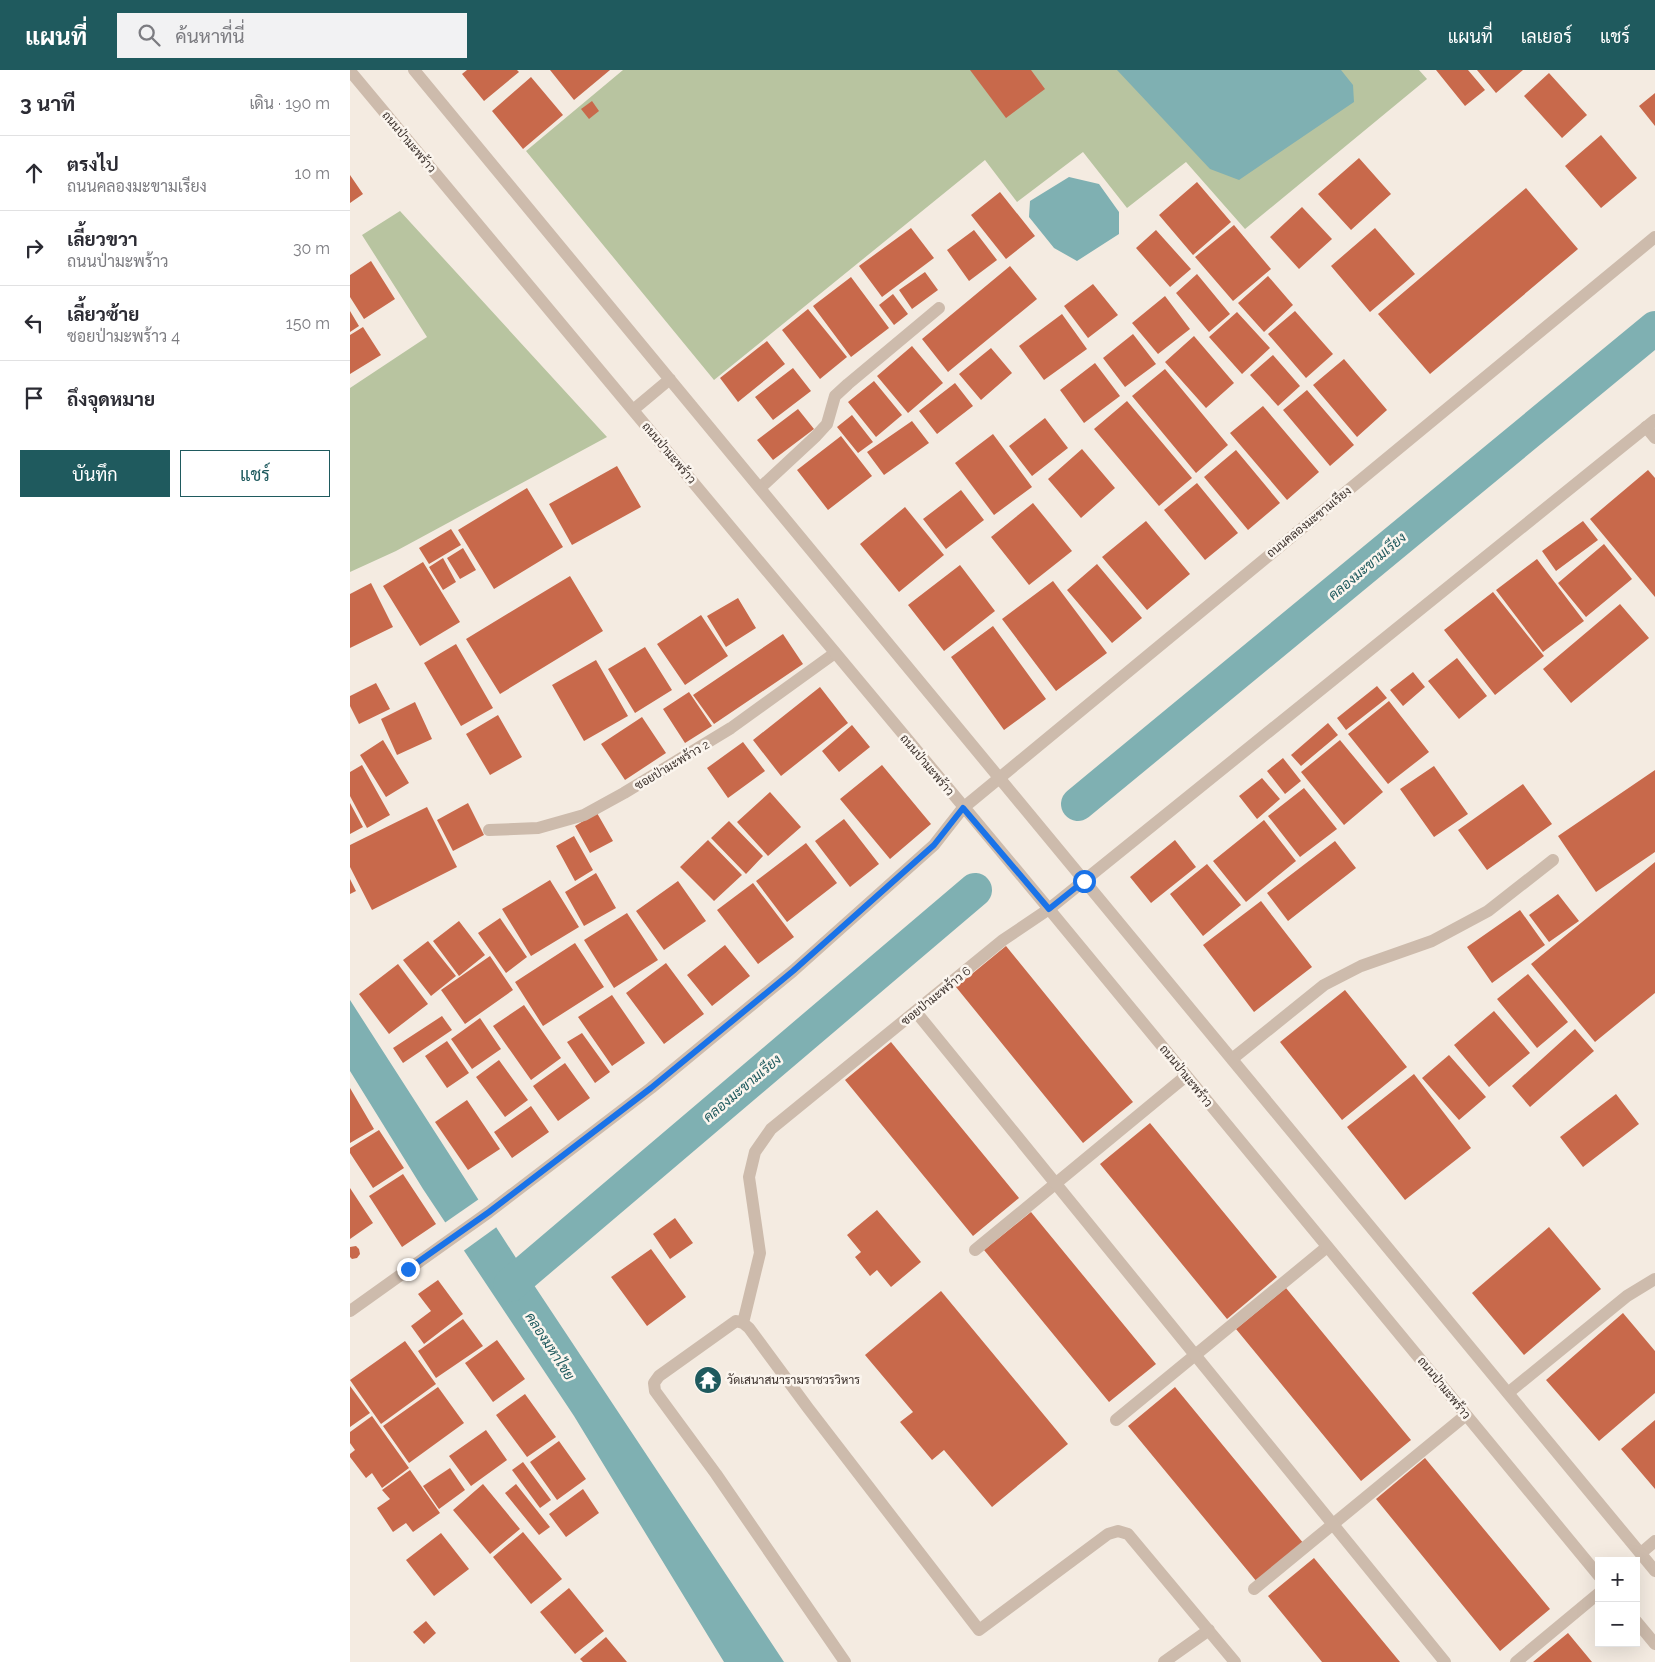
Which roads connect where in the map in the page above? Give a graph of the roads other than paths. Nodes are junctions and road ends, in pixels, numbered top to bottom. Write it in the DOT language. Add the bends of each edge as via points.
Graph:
graph roads {
  1 [pos="414,70"];
  2 [pos="350,71"];
  3 [pos="1655,237"];
  4 [pos="939,308"];
  5 [pos="670,379"];
  6 [pos="633,410"];
  7 [pos="1650,423"];
  8 [pos="1655,438"];
  9 [pos="760,488"];
  10 [pos="835,653"];
  11 [pos="1000,777"];
  12 [pos="963,808"];
  13 [pos="489,830"];
  14 [pos="1553,860"];
  15 [pos="1084,881"];
  16 [pos="1049,909"];
  17 [pos="916,1012"];
  18 [pos="1232,1059"];
  19 [pos="1186,1076"];
  20 [pos="1056,1184"];
  21 [pos="1327,1246"];
  22 [pos="975,1250"];
  23 [pos="1655,1279"];
  24 [pos="350,1310"];
  25 [pos="743,1323"];
  26 [pos="1195,1355"];
  27 [pos="1508,1393"];
  28 [pos="1466,1415"];
  29 [pos="1116,1420"];
  30 [pos="1333,1524"];
  31 [pos="1655,1541"];
  32 [pos="1640,1553"];
  33 [pos="1595,1571"];
  34 [pos="1655,1571"];
  35 [pos="1254,1589"];
  36 [pos="1595,1596"];
  37 [pos="1640,1626"];
  38 [pos="1208,1630"];
  39 [pos="1655,1644"];
  40 [pos="845,1662"];
  41 [pos="1164,1662"];
  42 [pos="1235,1662"];
  43 [pos="1445,1662"];
  44 [pos="1516,1662"];
  1 -- 5 [label="street"];
  2 -- 6 [label="street, ถนนป่ามะพร้าว"];
  3 -- 11 [label="street, ถนนคลองมะขามเรียง"];
  4 -- 9 [label="street" via="835,396 827,424"];
  5 -- 6 [label="street"];
  5 -- 9 [label="street"];
  6 -- 10 [label="street, ถนนป่ามะพร้าว"];
  7 -- 8 [label="street"];
  7 -- 15 [label="street"];
  9 -- 11 [label="street"];
  10 -- 12 [label="street, ถนนป่ามะพร้าว"];
  10 -- 13 [label="street, ซอยป่ามะพร้าว 2" via="731,728 584,815 538,828"];
  11 -- 12 [label="street, ถนนคลองมะขามเรียง"];
  11 -- 15 [label="street"];
  12 -- 16 [label="street, ถนนป่ามะพร้าว"];
  12 -- 24 [label="street, ถนนคลองมะขามเรียง" via="934,845 793,971 651,1088 489,1212"];
  14 -- 18 [label="street" via="1488,911 1432,942 1361,966 1324,985"];
  15 -- 16 [label="street"];
  15 -- 18 [label="street"];
  16 -- 17 [label="street, ซอยป่ามะพร้าว 6" via="1003,940"];
  16 -- 19 [label="street, ถนนป่ามะพร้าว"];
  17 -- 20 [label="street"];
  17 -- 25 [label="street, ซอยป่ามะพร้าว 6" via="771,1129 755,1152 749,1177 760,1253"];
  18 -- 27 [label="street"];
  19 -- 20 [label="street"];
  19 -- 21 [label="street, ถนนป่ามะพร้าว"];
  20 -- 22 [label="street"];
  20 -- 26 [label="street"];
  21 -- 26 [label="street"];
  21 -- 28 [label="street, ถนนป่ามะพร้าว"];
  23 -- 27 [label="street" via="1627,1296"];
  25 -- 38 [label="street" via="980,1630 1108,1534 1118,1531 1128,1534"];
  25 -- 40 [label="street" via="736,1321 659,1376 654,1383 655,1391"];
  26 -- 29 [label="street"];
  26 -- 30 [label="street"];
  27 -- 32 [label="street"];
  28 -- 30 [label="street"];
  28 -- 33 [label="street, ถนนป่ามะพร้าว"];
  30 -- 35 [label="street"];
  30 -- 43 [label="street"];
  31 -- 32 [label="street"];
  32 -- 34 [label="street"];
  36 -- 44 [label="street"];
  37 -- 39 [label="street"];
  38 -- 41 [label="street"];
  38 -- 42 [label="street"];
}
